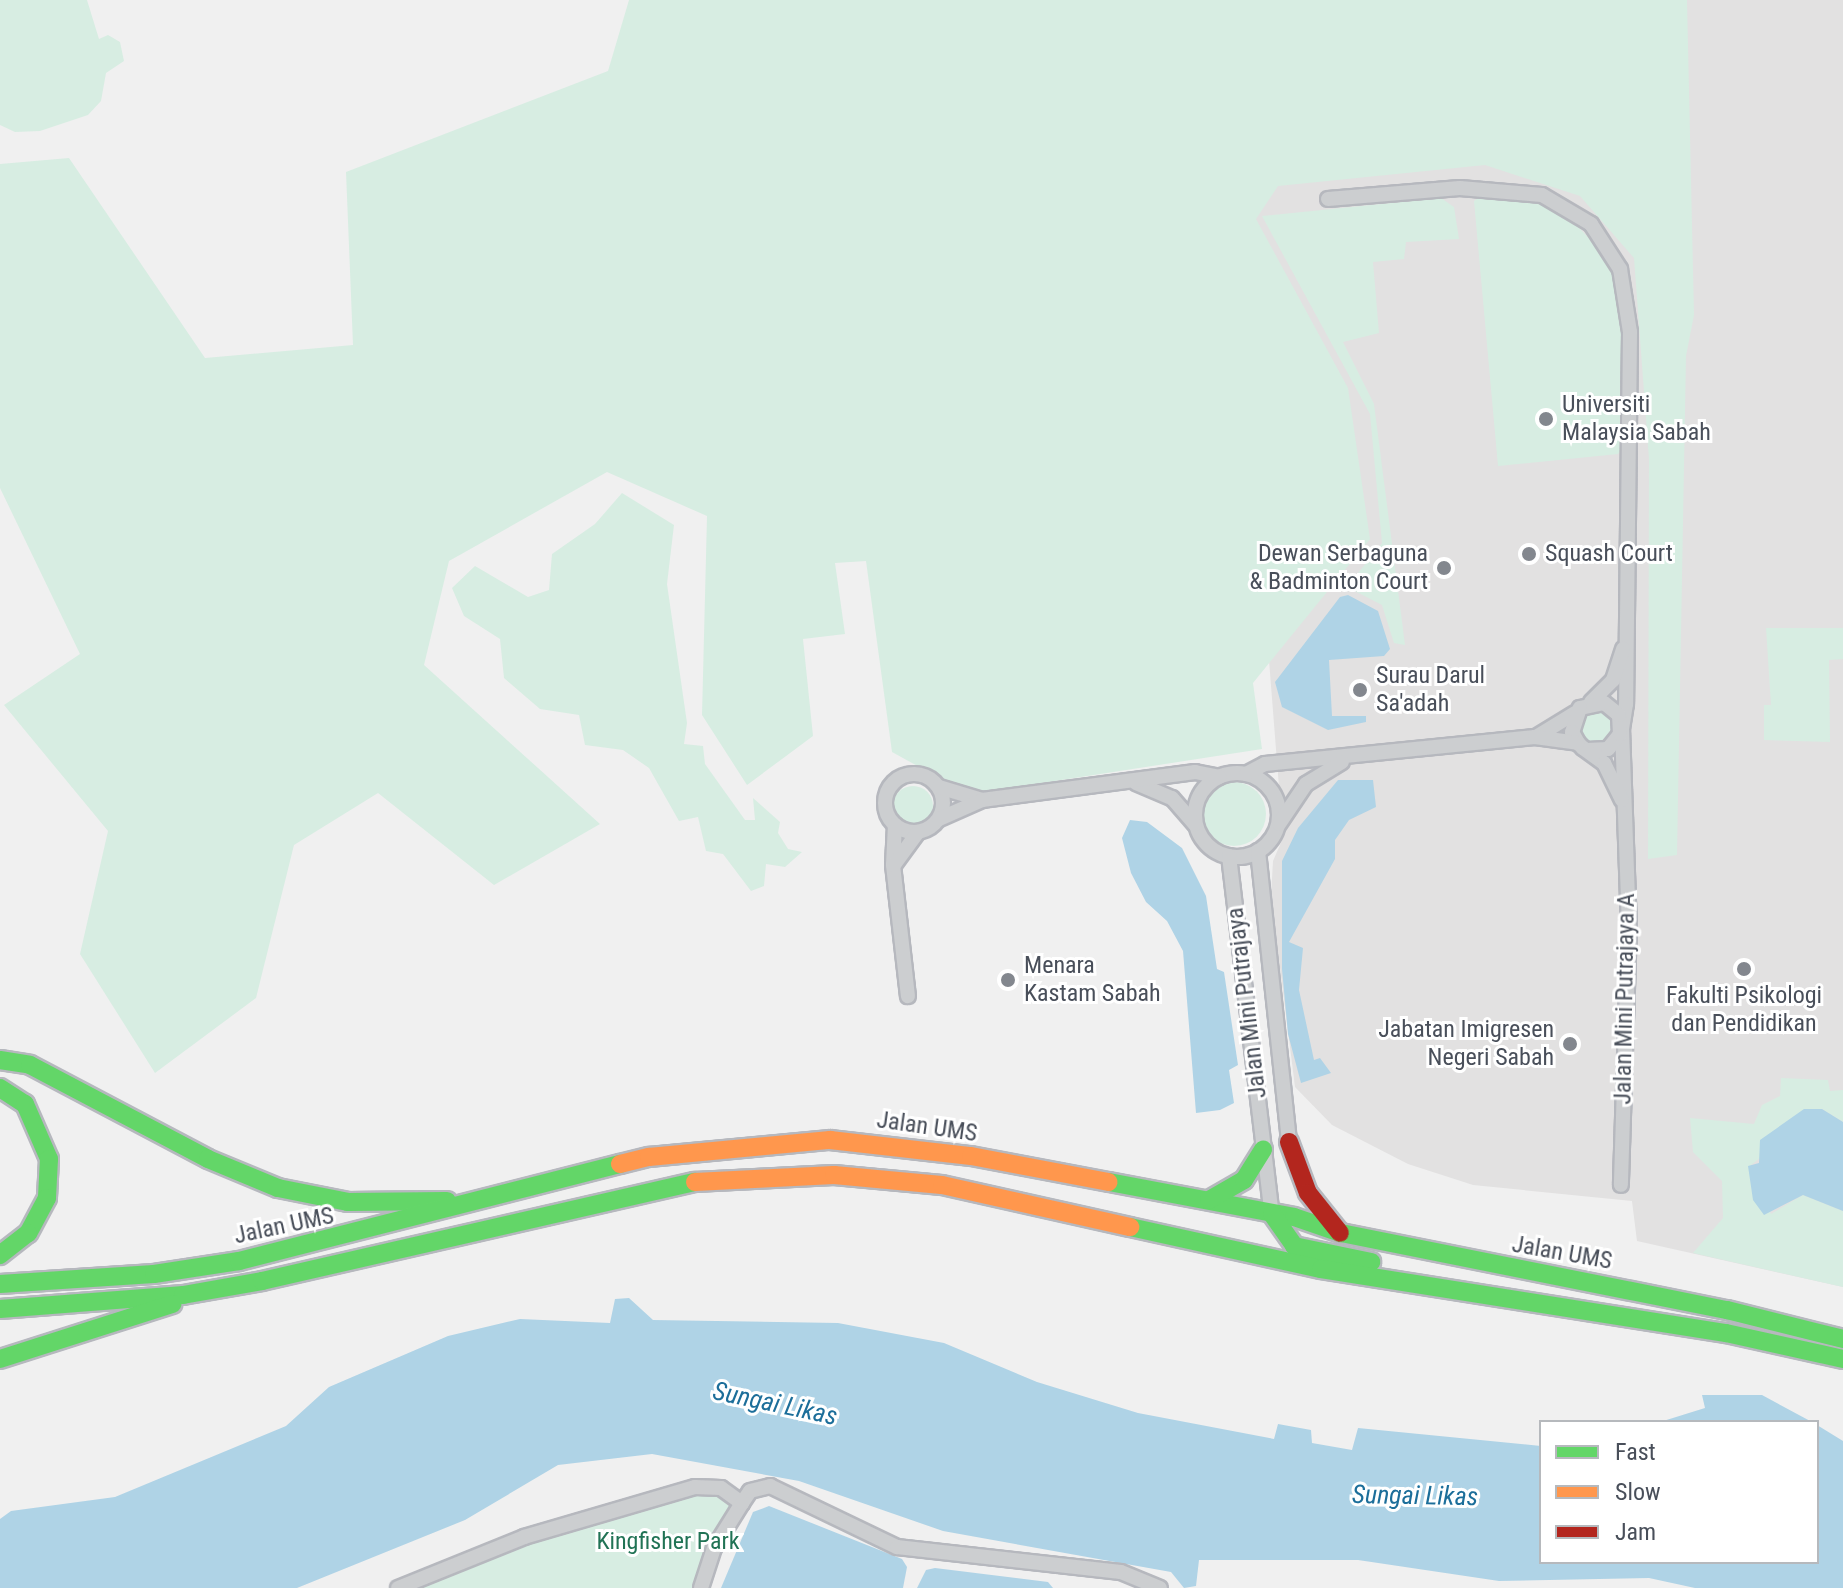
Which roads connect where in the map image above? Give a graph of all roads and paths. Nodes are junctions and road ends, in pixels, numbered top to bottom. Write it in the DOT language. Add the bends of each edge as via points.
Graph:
graph roads {
  1 [pos="1328,199"];
  2 [pos="1626,640"];
  3 [pos="1591,702"];
  4 [pos="1575,713"];
  5 [pos="1622,728"];
  6 [pos="1535,737"];
  7 [pos="1582,747"];
  8 [pos="1361,756"];
  9 [pos="1246,774"];
  10 [pos="1220,777"];
  11 [pos="1136,783"];
  12 [pos="939,787"];
  13 [pos="982,800"];
  14 [pos="1624,813"];
  15 [pos="939,819"];
  16 [pos="895,825"];
  17 [pos="1198,828"];
  18 [pos="1277,828"];
  19 [pos="918,832"];
  20 [pos="1258,851"];
  21 [pos="1229,856"];
  22 [pos="893,865"];
  23 [pos="908,996"];
  24 [pos="2,1060"];
  25 [pos="2,1089"];
  26 [pos="1289,1142"];
  27 [pos="1263,1149"];
  28 [pos="1621,1185"];
  29 [pos="496,1197"];
  30 [pos="1209,1200"];
  31 [pos="1272,1214"];
  32 [pos="1341,1233"];
  33 [pos="0,1255"];
  34 [pos="0,1284"];
  35 [pos="1441,1286"];
  36 [pos="183,1295"];
  37 [pos="0,1309"];
  38 [pos="1843,1339"];
  39 [pos="0,1359"];
  40 [pos="1843,1359"];
  41 [pos="742,1503"];
  42 [pos="398,1588"];
  43 [pos="701,1588"];
  44 [pos="1160,1588"];
  1 -- 2 [label="street, Jalan Mini Putrajaya A" via="1509,188 1542,195 1591,224 1606,240 1629,303"];
  2 -- 3 [label="street" via="1613,680"];
  2 -- 5 [label="street, Jalan Mini Putrajaya A"];
  3 -- 4 [label="street"];
  3 -- 5 [label="street" via="1610,705"];
  4 -- 6 [label="street"];
  4 -- 7 [label="street" via="1572,732"];
  5 -- 7 [label="street" via="1608,749"];
  5 -- 14 [label="street, Jalan Mini Putrajaya A"];
  6 -- 7 [label="street"];
  6 -- 8 [label="street"];
  7 -- 14 [label="street" via="1617,783"];
  8 -- 9 [label="street" via="1265,764"];
  8 -- 18 [label="street" via="1313,778"];
  9 -- 10 [label="street"];
  9 -- 18 [label="street" via="1273,794"];
  10 -- 11 [label="street" via="1195,772"];
  10 -- 17 [label="street" via="1198,802"];
  11 -- 13 [label="street"];
  11 -- 17 [label="street" via="1172,798"];
  12 -- 13 [label="street"];
  12 -- 15 [label="street" via="944,803"];
  12 -- 16 [label="street" via="913,774 892,784 885,806"];
  13 -- 15 [label="street"];
  14 -- 28 [label="street, Jalan Mini Putrajaya A" via="1629,926"];
  15 -- 19 [label="street"];
  16 -- 19 [label="street"];
  16 -- 22 [label="street"];
  17 -- 21 [label="street" via="1206,843"];
  18 -- 20 [label="street"];
  19 -- 22 [label="street"];
  20 -- 21 [label="street"];
  20 -- 26 [label="street, Jalan Mini Putrajaya"];
  21 -- 27 [label="street, Jalan Mini Putrajaya"];
  22 -- 23 [label="street"];
  24 -- 29 [label="highway" via="30,1065 208,1159 278,1188 348,1202"];
  25 -- 33 [label="highway" via="25,1104 49,1159 47,1198 28,1233"];
  26 -- 32 [label="highway" via="1308,1193"];
  27 -- 30 [label="highway" via="1244,1180"];
  27 -- 31 [label="street, Jalan Mini Putrajaya"];
  29 -- 30 [label="highway, Jalan UMS" via="649,1157 785,1140 830,1140 960,1154"];
  29 -- 34 [label="highway, Jalan UMS" via="239,1261 154,1274"];
  30 -- 31 [label="highway, Jalan UMS"];
  31 -- 32 [label="highway, Jalan UMS"];
  31 -- 35 [label="highway" via="1294,1246 1395,1267"];
  32 -- 38 [label="highway, Jalan UMS" via="1727,1310"];
  35 -- 36 [label="highway, Jalan UMS" via="1321,1269 918,1181 777,1174 658,1187"];
  35 -- 40 [label="highway, Jalan UMS" via="1726,1333"];
  36 -- 37 [label="highway, Jalan UMS"];
  36 -- 39 [label="highway" via="156,1311"];
  41 -- 42 [label="street" via="721,1488 695,1487 524,1537"];
  41 -- 43 [label="street" via="714,1548"];
  41 -- 44 [label="street" via="750,1491 770,1486 897,1547 1121,1572"];
}
